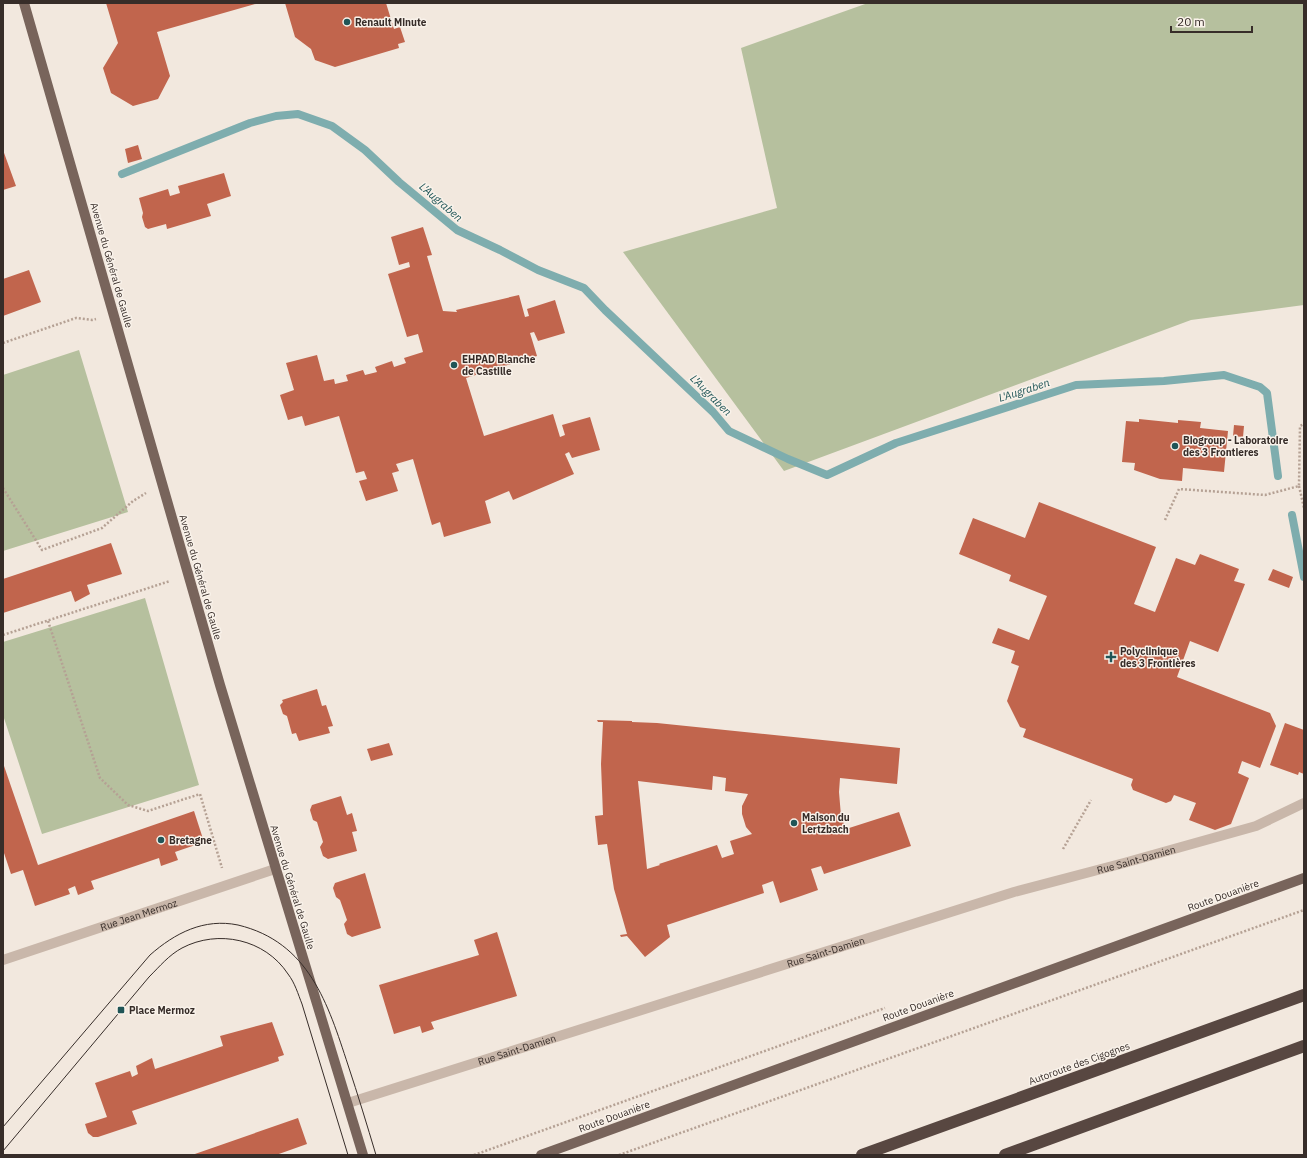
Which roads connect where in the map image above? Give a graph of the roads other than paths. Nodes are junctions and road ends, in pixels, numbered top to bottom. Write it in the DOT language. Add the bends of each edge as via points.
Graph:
graph roads {
  1 [pos="24,3"];
  2 [pos="1304,803"];
  3 [pos="275,869"];
  4 [pos="1304,878"];
  5 [pos="3,960"];
  6 [pos="1304,995"];
  7 [pos="1304,1046"];
  8 [pos="348,1103"];
  9 [pos="363,1155"];
  10 [pos="541,1155"];
  11 [pos="862,1155"];
  12 [pos="1005,1155"];
  1 -- 3 [label="main road, Avenue du Général de Gaulle"];
  2 -- 8 [label="street, Rue Saint-Damien" via="1256,826 1014,892"];
  3 -- 5 [label="street, Rue Jean Mermoz"];
  3 -- 8 [label="main road, Avenue du Général de Gaulle"];
  4 -- 10 [label="main road, Route Douanière"];
  6 -- 11 [label="highway, Autoroute des Cigognes"];
  7 -- 12 [label="highway"];
  8 -- 9 [label="main road, Avenue du Général de Gaulle"];
}
